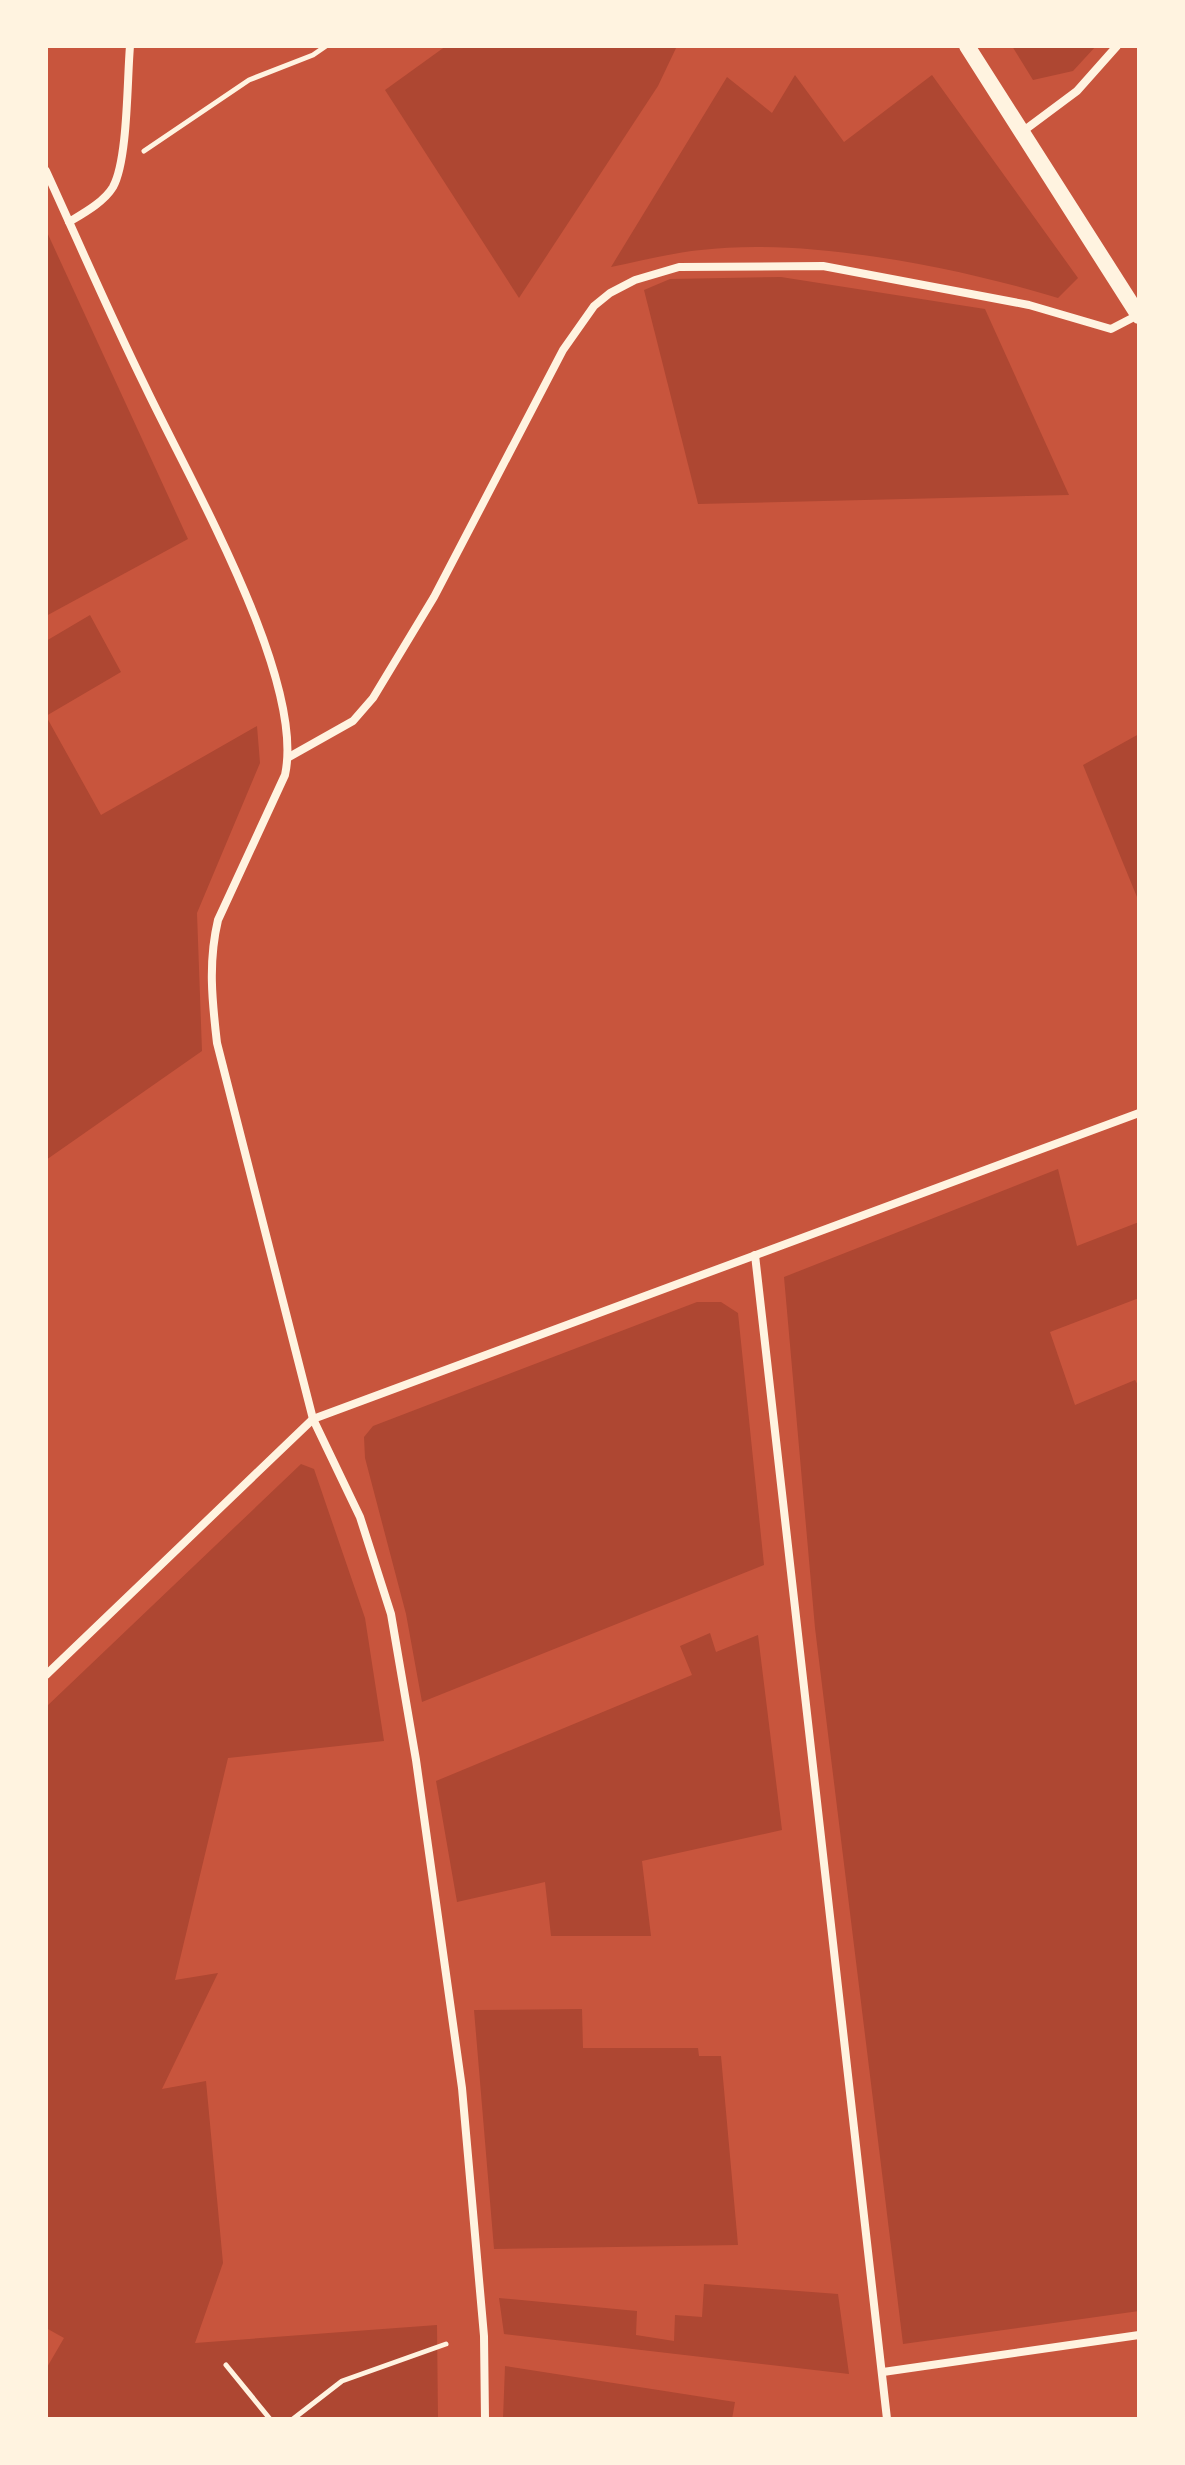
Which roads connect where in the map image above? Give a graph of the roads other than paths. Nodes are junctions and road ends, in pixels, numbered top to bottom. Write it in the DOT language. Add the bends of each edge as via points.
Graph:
graph roads {
  1 [pos="130,46"];
  2 [pos="967,46"];
  3 [pos="1117,46"];
  4 [pos="1022,132"];
  5 [pos="46,171"];
  6 [pos="69,222"];
  7 [pos="1139,315"];
  8 [pos="289,757"];
  9 [pos="1139,1113"];
  10 [pos="755,1255"];
  11 [pos="313,1419"];
  12 [pos="46,1675"];
  13 [pos="1139,2335"];
  14 [pos="883,2372"];
  15 [pos="485,2419"];
  16 [pos="887,2419"];
  1 -- 6 [label="street" via="121,156 113,188"];
  2 -- 4 [label="main road"];
  3 -- 4 [label="street" via="1077,91"];
  4 -- 7 [label="main road"];
  5 -- 6 [label="street"];
  6 -- 8 [label="street" via="218,535 269,655 282,696"];
  7 -- 8 [label="street" via="1111,329 1029,305 823,266 679,267 635,280 594,306 563,350 434,597 373,698 353,721"];
  8 -- 11 [label="street" via="218,920 210,983 217,1043"];
  9 -- 10 [label="street"];
  10 -- 11 [label="street"];
  10 -- 14 [label="street"];
  11 -- 12 [label="street"];
  11 -- 15 [label="street" via="360,1517 393,1629 462,2088 484,2336"];
  13 -- 14 [label="street"];
  14 -- 16 [label="street"];
}
